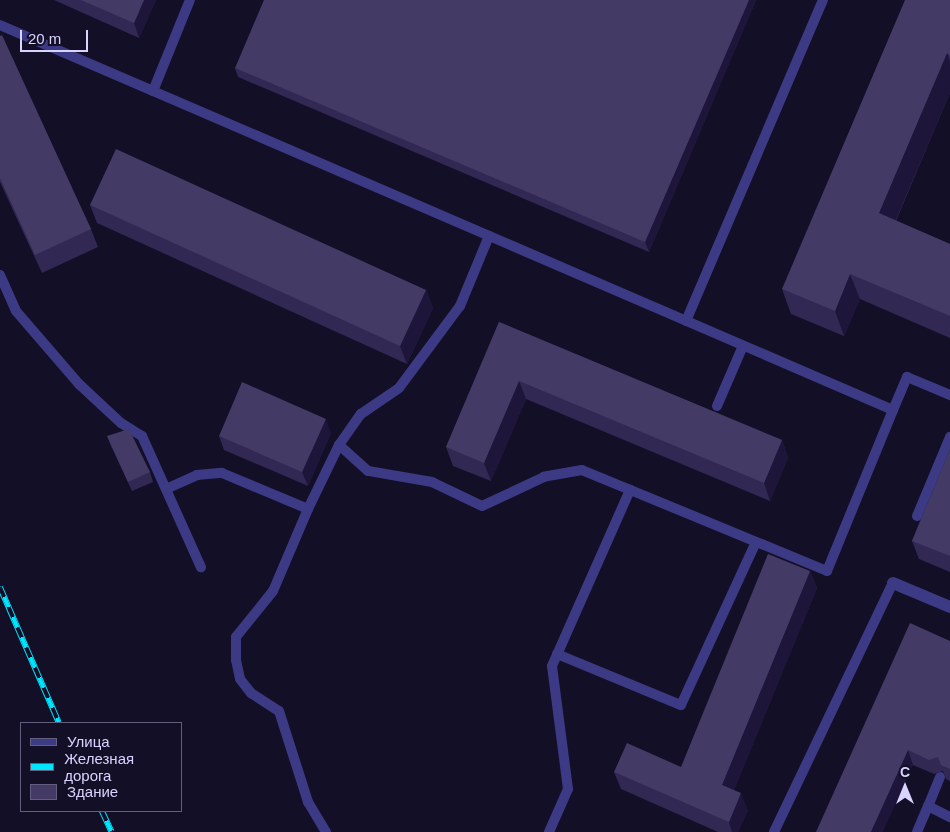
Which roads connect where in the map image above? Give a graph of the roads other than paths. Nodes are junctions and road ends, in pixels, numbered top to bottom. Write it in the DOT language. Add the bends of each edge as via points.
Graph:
graph roads {
  1 [pos="190,0"];
  2 [pos="823,0"];
  3 [pos="0,25"];
  4 [pos="153,91"];
  5 [pos="489,236"];
  6 [pos="0,276"];
  7 [pos="686,321"];
  8 [pos="743,346"];
  9 [pos="950,396"];
  10 [pos="717,406"];
  11 [pos="893,410"];
  12 [pos="950,437"];
  13 [pos="339,445"];
  14 [pos="166,489"];
  15 [pos="630,490"];
  16 [pos="308,509"];
  17 [pos="917,516"];
  18 [pos="756,542"];
  19 [pos="201,567"];
  20 [pos="893,583"];
  21 [pos="950,607"];
  22 [pos="557,654"];
  23 [pos="940,777"];
  24 [pos="928,806"];
  25 [pos="950,817"];
  26 [pos="326,832"];
  27 [pos="550,832"];
  28 [pos="774,832"];
  29 [pos="918,832"];
  1 -- 4 [label="lane"];
  2 -- 7 [label="lane"];
  3 -- 4 [label="lane"];
  4 -- 5 [label="lane"];
  5 -- 7 [label="lane"];
  5 -- 13 [label="lane" via="460,306 399,388 361,414"];
  6 -- 14 [label="lane" via="16,311 79,384 120,423 142,436"];
  7 -- 8 [label="lane"];
  8 -- 10 [label="lane"];
  8 -- 11 [label="lane"];
  9 -- 11 [label="lane" via="907,377"];
  11 -- 18 [label="lane" via="827,570"];
  12 -- 17 [label="lane"];
  13 -- 15 [label="lane" via="368,471 432,482 482,506 544,477 582,470"];
  13 -- 16 [label="lane"];
  14 -- 16 [label="lane" via="197,475 222,473"];
  14 -- 19 [label="lane"];
  15 -- 18 [label="lane"];
  15 -- 22 [label="lane"];
  16 -- 26 [label="lane" via="272,591 236,636 236,660 240,679 251,694 279,712 308,802"];
  18 -- 22 [label="lane" via="681,706"];
  20 -- 21 [label="street"];
  20 -- 28 [label="lane"];
  22 -- 27 [label="lane" via="552,666 552,694 565,742 568,789"];
  23 -- 24 [label="lane"];
  24 -- 25 [label="lane"];
  24 -- 29 [label="lane"];
}
